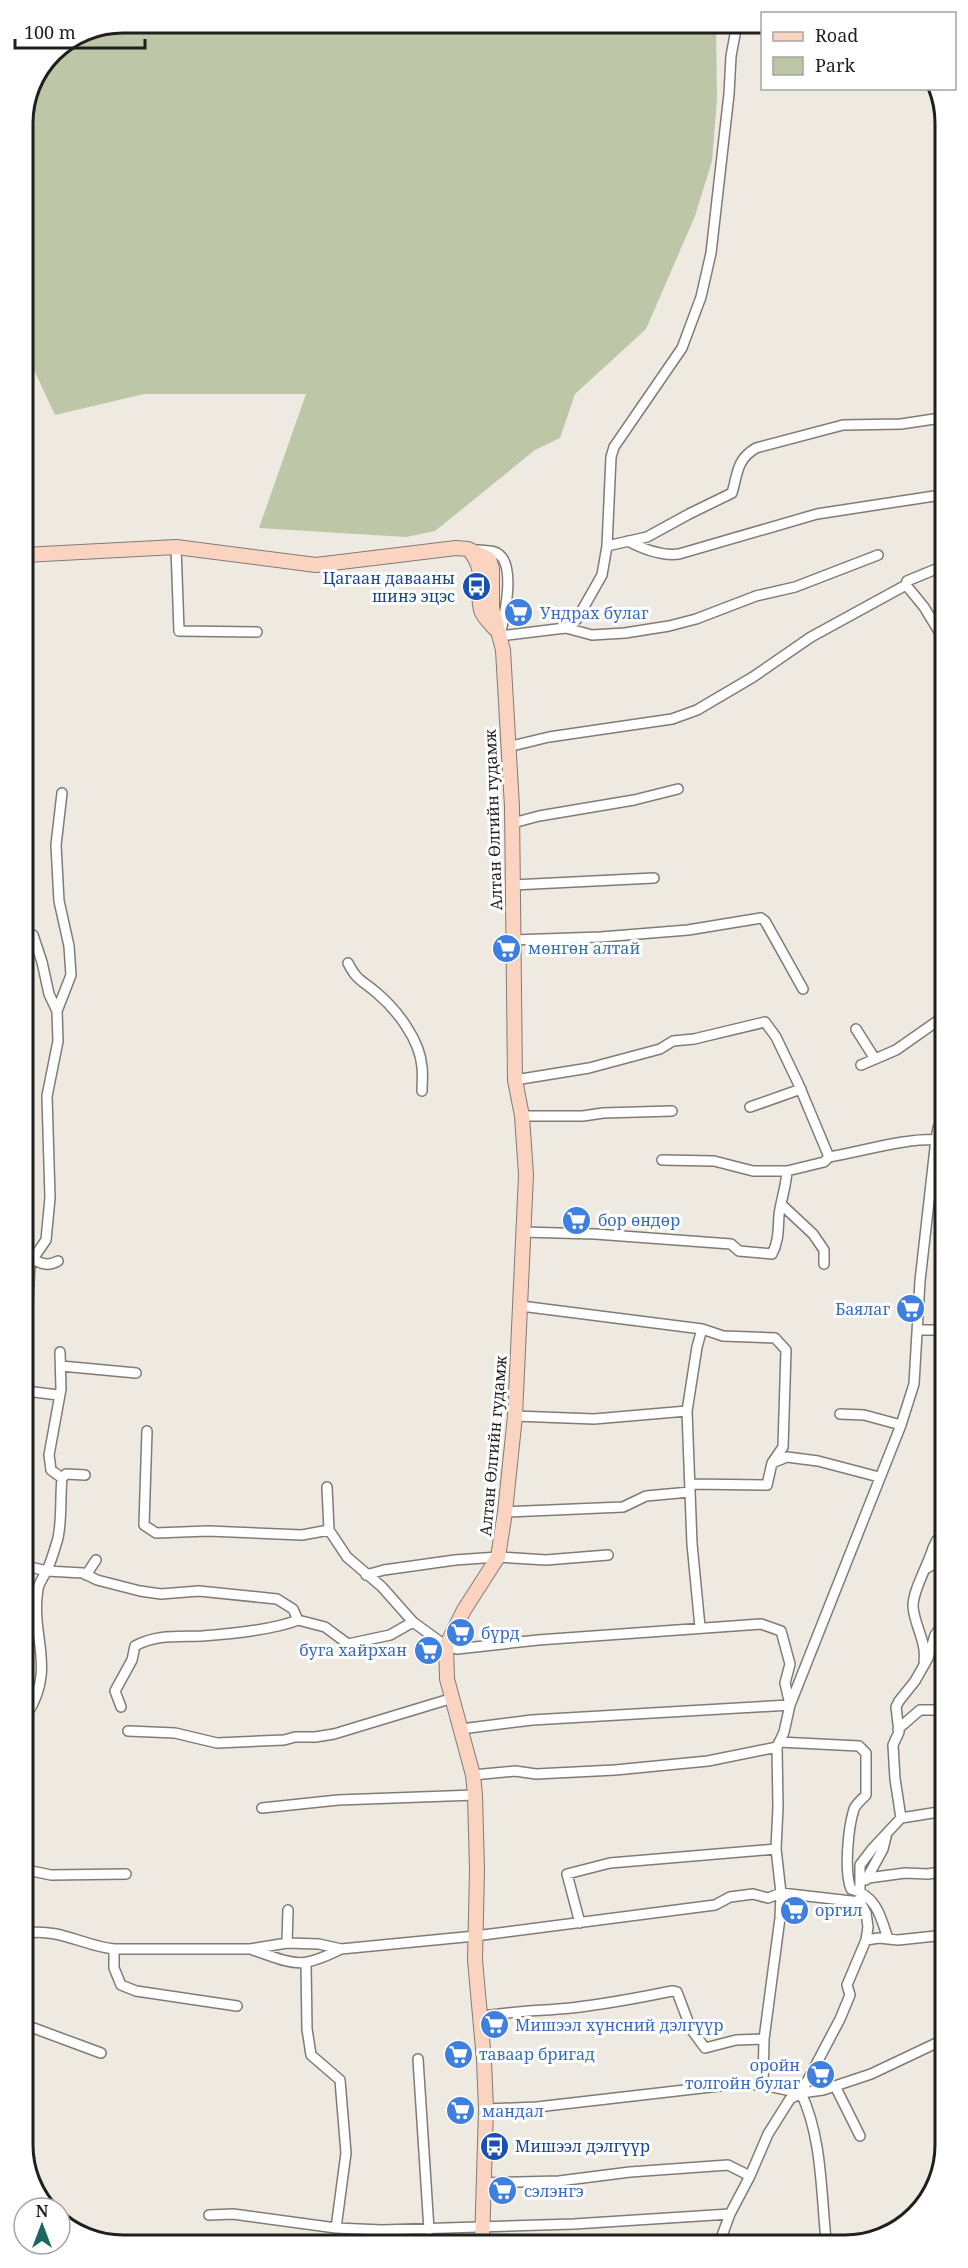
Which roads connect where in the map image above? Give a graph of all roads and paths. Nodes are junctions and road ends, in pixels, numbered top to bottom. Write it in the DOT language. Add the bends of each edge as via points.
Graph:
graph roads {
  1 [pos="735,33"];
  2 [pos="935,419"];
  3 [pos="935,496"];
  4 [pos="628,541"];
  5 [pos="176,546"];
  6 [pos="608,546"];
  7 [pos="468,549"];
  8 [pos="33,554"];
  9 [pos="878,555"];
  10 [pos="935,569"];
  11 [pos="906,585"];
  12 [pos="935,624"];
  13 [pos="566,628"];
  14 [pos="257,632"];
  15 [pos="500,636"];
  16 [pos="508,747"];
  17 [pos="678,789"];
  18 [pos="62,794"];
  19 [pos="513,823"];
  20 [pos="654,878"];
  21 [pos="513,885"];
  22 [pos="33,935"];
  23 [pos="513,940"];
  24 [pos="348,963"];
  25 [pos="803,989"];
  26 [pos="57,1011"];
  27 [pos="935,1022"];
  28 [pos="856,1029"];
  29 [pos="875,1059"];
  30 [pos="861,1065"];
  31 [pos="515,1080"];
  32 [pos="801,1089"];
  33 [pos="422,1091"];
  34 [pos="750,1107"];
  35 [pos="672,1111"];
  36 [pos="522,1116"];
  37 [pos="935,1140"];
  38 [pos="829,1157"];
  39 [pos="662,1160"];
  40 [pos="935,1170"];
  41 [pos="787,1171"];
  42 [pos="782,1205"];
  43 [pos="523,1232"];
  44 [pos="33,1258"];
  45 [pos="58,1262"];
  46 [pos="824,1264"];
  47 [pos="521,1306"];
  48 [pos="702,1329"];
  49 [pos="918,1330"];
  50 [pos="935,1330"];
  51 [pos="60,1352"];
  52 [pos="61,1366"];
  53 [pos="136,1373"];
  54 [pos="33,1392"];
  55 [pos="58,1395"];
  56 [pos="687,1411"];
  57 [pos="840,1414"];
  58 [pos="515,1416"];
  59 [pos="901,1425"];
  60 [pos="147,1431"];
  61 [pos="772,1463"];
  62 [pos="85,1475"];
  63 [pos="879,1477"];
  64 [pos="62,1478"];
  65 [pos="327,1486"];
  66 [pos="690,1488"];
  67 [pos="505,1512"];
  68 [pos="329,1530"];
  69 [pos="935,1544"];
  70 [pos="608,1555"];
  71 [pos="498,1557"];
  72 [pos="96,1560"];
  73 [pos="935,1563"];
  74 [pos="33,1568"];
  75 [pos="927,1568"];
  76 [pos="47,1571"];
  77 [pos="86,1575"];
  78 [pos="366,1575"];
  79 [pos="298,1620"];
  80 [pos="413,1622"];
  81 [pos="38,1625"];
  82 [pos="700,1628"];
  83 [pos="935,1635"];
  84 [pos="49,1636"];
  85 [pos="446,1646"];
  86 [pos="923,1667"];
  87 [pos="453,1698"];
  88 [pos="33,1705"];
  89 [pos="790,1705"];
  90 [pos="121,1707"];
  91 [pos="935,1710"];
  92 [pos="461,1729"];
  93 [pos="898,1729"];
  94 [pos="128,1731"];
  95 [pos="778,1744"];
  96 [pos="473,1775"];
  97 [pos="475,1795"];
  98 [pos="262,1808"];
  99 [pos="935,1813"];
  100 [pos="901,1818"];
  101 [pos="776,1849"];
  102 [pos="33,1871"];
  103 [pos="935,1873"];
  104 [pos="126,1874"];
  105 [pos="863,1884"];
  106 [pos="781,1893"];
  107 [pos="860,1902"];
  108 [pos="288,1910"];
  109 [pos="580,1923"];
  110 [pos="33,1933"];
  111 [pos="475,1935"];
  112 [pos="935,1936"];
  113 [pos="888,1939"];
  114 [pos="866,1940"];
  115 [pos="287,1943"];
  116 [pos="114,1949"];
  117 [pos="250,1949"];
  118 [pos="341,1949"];
  119 [pos="306,1964"];
  120 [pos="237,2006"];
  121 [pos="479,2017"];
  122 [pos="33,2028"];
  123 [pos="764,2039"];
  124 [pos="935,2044"];
  125 [pos="101,2053"];
  126 [pos="418,2059"];
  127 [pos="763,2085"];
  128 [pos="835,2086"];
  129 [pos="801,2093"];
  130 [pos="486,2109"];
  131 [pos="860,2136"];
  132 [pos="750,2176"];
  133 [pos="482,2183"];
  134 [pos="730,2214"];
  135 [pos="210,2215"];
  136 [pos="336,2228"];
  137 [pos="481,2228"];
  138 [pos="429,2230"];
  139 [pos="481,2235"];
  140 [pos="722,2235"];
  141 [pos="825,2235"];
  1 -- 6 [label="street" via="712,243 702,297 682,348 614,447"];
  2 -- 4 [label="street" via="843,425 756,448 737,467 732,493 647,537"];
  3 -- 4 [label="street" via="817,514 679,554 646,549"];
  4 -- 6 [label="street"];
  5 -- 7 [label="main road" via="316,565"];
  5 -- 8 [label="main road"];
  5 -- 14 [label="street" via="179,631"];
  6 -- 13 [label="street" via="596,587 577,619"];
  7 -- 15 [label="main road, Алтан Өлгийн гудамж" via="478,562 482,612"];
  7 -- 15 [label="street" via="496,552 504,558 507,596"];
  9 -- 13 [label="street" via="795,587 669,626 592,635"];
  10 -- 11 [label="street" via="907,580"];
  11 -- 12 [label="street"];
  11 -- 16 [label="street" via="811,637 696,710 672,718"];
  13 -- 15 [label="street"];
  15 -- 16 [label="main road, Алтан Өлгийн гудамж"];
  16 -- 19 [label="main road, Алтан Өлгийн гудамж"];
  17 -- 19 [label="street"];
  18 -- 26 [label="street" via="56,845 58,901 69,945 71,975"];
  19 -- 21 [label="main road, Алтан Өлгийн гудамж"];
  20 -- 21 [label="street"];
  21 -- 23 [label="main road, Алтан Өлгийн гудамж"];
  22 -- 26 [label="street"];
  23 -- 25 [label="street" via="688,930 761,918"];
  23 -- 31 [label="main road, Алтан Өлгийн гудамж"];
  24 -- 33 [label="street" via="355,977 398,1013 422,1066"];
  26 -- 44 [label="street" via="58,1041 47,1096 50,1198 46,1240"];
  27 -- 29 [label="street" via="896,1050"];
  28 -- 29 [label="street"];
  29 -- 30 [label="street"];
  31 -- 32 [label="street" via="589,1068 660,1049 673,1041 765,1022"];
  31 -- 36 [label="main road, Алтан Өлгийн гудамж"];
  32 -- 34 [label="street"];
  32 -- 38 [label="street"];
  35 -- 36 [label="street"];
  36 -- 43 [label="main road, Алтан Өлгийн гудамж" via="526,1175"];
  37 -- 38 [label="street" via="904,1141"];
  38 -- 41 [label="street" via="824,1162"];
  39 -- 41 [label="street" via="714,1161 753,1171"];
  40 -- 49 [label="street" via="920,1281"];
  41 -- 42 [label="street"];
  42 -- 43 [label="street" via="772,1254 739,1251 731,1244 595,1233"];
  42 -- 46 [label="street" via="813,1234 824,1250"];
  43 -- 47 [label="main road, Алтан Өлгийн гудамж"];
  44 -- 45 [label="street" via="40,1264"];
  47 -- 48 [label="street"];
  47 -- 58 [label="main road, Алтан Өлгийн гудамж"];
  48 -- 56 [label="street"];
  48 -- 61 [label="street" via="723,1336 775,1338 786,1350 783,1447"];
  49 -- 50 [label="street"];
  49 -- 59 [label="street" via="914,1384"];
  51 -- 52 [label="street"];
  52 -- 53 [label="street"];
  52 -- 55 [label="street"];
  54 -- 55 [label="street"];
  55 -- 64 [label="street" via="49,1455 51,1470"];
  56 -- 58 [label="street" via="594,1419"];
  56 -- 66 [label="street"];
  57 -- 59 [label="street" via="864,1415"];
  58 -- 67 [label="main road, Алтан Өлгийн гудамж"];
  59 -- 63 [label="street"];
  60 -- 68 [label="street" via="144,1525 150,1531 302,1535"];
  61 -- 63 [label="street" via="797,1458"];
  61 -- 66 [label="street" via="767,1485"];
  62 -- 64 [label="street" via="66,1474"];
  63 -- 89 [label="street"];
  64 -- 76 [label="street" via="58,1536"];
  65 -- 68 [label="street"];
  66 -- 67 [label="street" via="646,1496 623,1507"];
  66 -- 82 [label="street"];
  67 -- 71 [label="main road, Алтан Өлгийн гудамж"];
  68 -- 78 [label="street" via="347,1557"];
  69 -- 75 [label="street"];
  70 -- 71 [label="street" via="546,1560"];
  71 -- 78 [label="street"];
  71 -- 85 [label="main road, Алтан Өлгийн гудамж"];
  72 -- 77 [label="street"];
  73 -- 75 [label="street"];
  74 -- 76 [label="street"];
  75 -- 86 [label="street" via="913,1602 922,1638"];
  76 -- 77 [label="street"];
  76 -- 81 [label="street" via="38,1587"];
  77 -- 79 [label="street" via="161,1594 199,1592 277,1599 293,1609"];
  78 -- 80 [label="street"];
  79 -- 80 [label="street" via="325,1627 348,1644 390,1635"];
  79 -- 90 [label="street" via="207,1635 148,1638 135,1646 115,1691"];
  80 -- 85 [label="street"];
  81 -- 84 [label="street"];
  81 -- 88 [label="street" via="41,1684"];
  82 -- 85 [label="street" via="502,1646"];
  82 -- 89 [label="street" via="761,1623 781,1631 790,1664 785,1683"];
  83 -- 86 [label="street"];
  85 -- 87 [label="main road, Алтан Өлгийн гудамж" via="447,1678"];
  86 -- 93 [label="street" via="896,1707"];
  87 -- 92 [label="main road, Алтан Өлгийн гудамж"];
  87 -- 94 [label="street" via="315,1737 217,1743 175,1733"];
  89 -- 92 [label="street" via="532,1720"];
  89 -- 95 [label="street"];
  91 -- 93 [label="street" via="920,1710"];
  92 -- 96 [label="main road, Алтан Өлгийн гудамж"];
  93 -- 100 [label="street" via="893,1745"];
  95 -- 96 [label="street" via="708,1761"];
  95 -- 101 [label="street"];
  95 -- 105 [label="street" via="859,1746 866,1754 866,1795 854,1807 847,1854 851,1889"];
  96 -- 97 [label="main road, Алтан Өлгийн гудамж"];
  97 -- 98 [label="street" via="338,1800"];
  97 -- 111 [label="main road, Алтан Өлгийн гудамж"];
  99 -- 100 [label="street"];
  100 -- 105 [label="street" via="887,1833 883,1849"];
  101 -- 106 [label="street"];
  101 -- 109 [label="street" via="610,1863 567,1874"];
  102 -- 104 [label="street" via="51,1875"];
  103 -- 105 [label="street" via="905,1873"];
  105 -- 107 [label="street"];
  105 -- 113 [label="street" via="881,1915"];
  106 -- 107 [label="street"];
  106 -- 109 [label="street" via="768,1898 753,1894 730,1896 715,1905"];
  106 -- 123 [label="street"];
  107 -- 114 [label="street" via="866,1912"];
  108 -- 115 [label="street"];
  109 -- 111 [label="street"];
  110 -- 116 [label="street"];
  111 -- 118 [label="street"];
  111 -- 121 [label="main road, Алтан Өлгийн гудамж"];
  112 -- 113 [label="street"];
  113 -- 114 [label="street"];
  114 -- 129 [label="street" via="848,1985 850,1995 840,2019"];
  115 -- 117 [label="street"];
  115 -- 118 [label="street"];
  116 -- 117 [label="street"];
  116 -- 120 [label="street" via="114,1968 121,1985 136,1991"];
  117 -- 119 [label="street"];
  118 -- 119 [label="street"];
  119 -- 136 [label="street" via="311,2055 340,2080 346,2153"];
  121 -- 123 [label="street" via="571,2008 672,1991 677,1992 691,2029 705,2048 736,2040"];
  121 -- 130 [label="main road, Алтан Өлгийн гудамж"];
  122 -- 125 [label="street"];
  123 -- 127 [label="street"];
  124 -- 128 [label="street"];
  126 -- 138 [label="street"];
  127 -- 129 [label="street"];
  127 -- 130 [label="street" via="737,2084 537,2107"];
  128 -- 129 [label="street"];
  128 -- 131 [label="street"];
  129 -- 132 [label="street" via="790,2099 768,2134"];
  129 -- 141 [label="street" via="818,2162"];
  130 -- 133 [label="main road, Алтан Өлгийн гудамж"];
  132 -- 133 [label="street" via="728,2165 559,2181"];
  132 -- 134 [label="street"];
  133 -- 137 [label="main road, Алтан Өлгийн гудамж"];
  134 -- 137 [label="street"];
  134 -- 140 [label="street"];
  135 -- 136 [label="street" via="233,2214"];
  136 -- 138 [label="street"];
  137 -- 138 [label="street"];
  137 -- 139 [label="main road, Алтан Өлгийн гудамж"];
}
